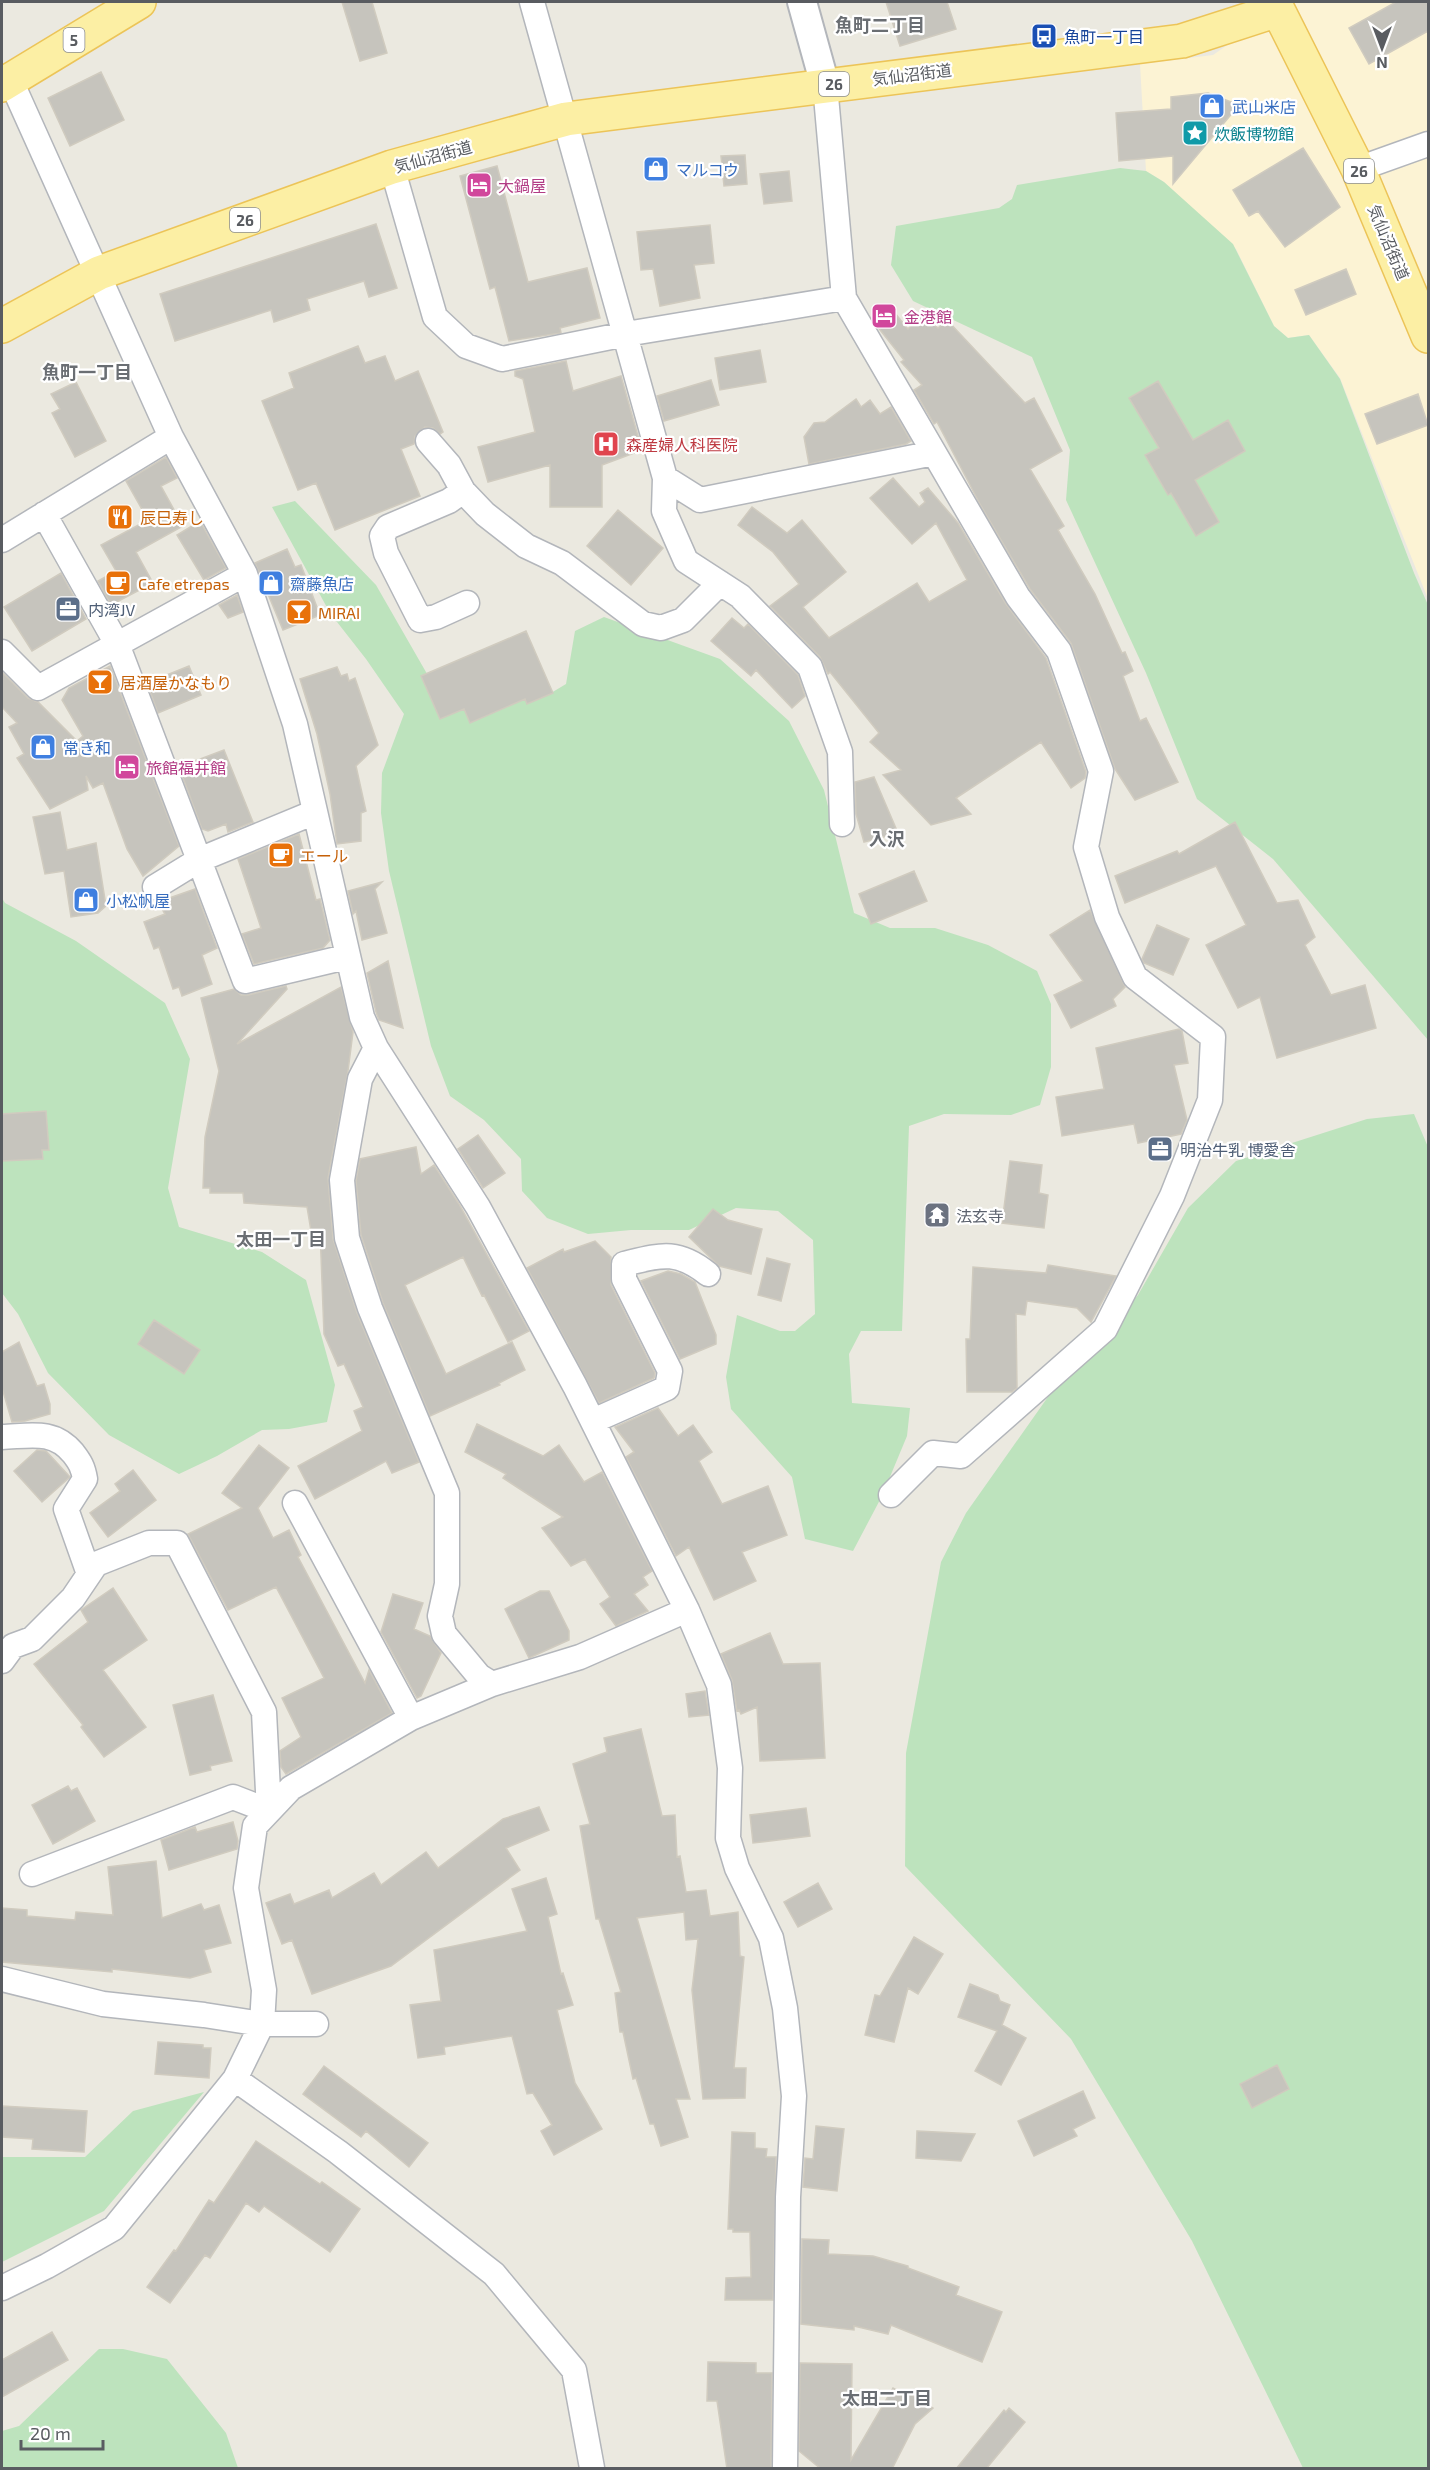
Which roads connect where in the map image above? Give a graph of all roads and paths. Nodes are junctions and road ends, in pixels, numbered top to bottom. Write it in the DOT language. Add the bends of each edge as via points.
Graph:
graph roads {
  1 [pos="139,2"];
  2 [pos="532,2"];
  3 [pos="802,2"];
  4 [pos="1283,4"];
  5 [pos="6,82"];
  6 [pos="825,85"];
  7 [pos="566,119"];
  8 [pos="1428,144"];
  9 [pos="392,167"];
  10 [pos="1358,169"];
  11 [pos="99,273"];
  12 [pos="844,298"];
  13 [pos="2,326"];
  14 [pos="626,334"];
  15 [pos="1428,336"];
  16 [pos="171,437"];
  17 [pos="429,441"];
  18 [pos="934,453"];
  19 [pos="664,478"];
  20 [pos="463,491"];
  21 [pos="44,514"];
  22 [pos="2,540"];
  23 [pos="245,574"];
  24 [pos="720,583"];
  25 [pos="467,603"];
  26 [pos="117,644"];
  27 [pos="2,652"];
  28 [pos="315,812"];
  29 [pos="842,824"];
  30 [pos="199,860"];
  31 [pos="155,887"];
  32 [pos="346,957"];
  33 [pos="376,1048"];
  34 [pos="708,1274"];
  35 [pos="592,1421"];
  36 [pos="2,1437"];
  37 [pos="891,1495"];
  38 [pos="295,1503"];
  39 [pos="89,1574"];
  40 [pos="687,1610"];
  41 [pos="2,1661"];
  42 [pos="492,1684"];
  43 [pos="411,1718"];
  44 [pos="269,1811"];
  45 [pos="32,1874"];
  46 [pos="2,1978"];
  47 [pos="262,2024"];
  48 [pos="315,2024"];
  49 [pos="235,2079"];
  50 [pos="2,2288"];
  51 [pos="592,2469"];
  52 [pos="785,2469"];
  1 -- 5 [label="main road, 5"];
  2 -- 7 [label="street"];
  3 -- 6 [label="street"];
  4 -- 6 [label="main road, 気仙沼街道 / 26" via="1182,41"];
  4 -- 10 [label="main road, 気仙沼街道 / 26"];
  5 -- 11 [label="street"];
  6 -- 7 [label="main road, 気仙沼街道 / 26"];
  6 -- 12 [label="street"];
  7 -- 9 [label="main road, 気仙沼街道 / 26"];
  7 -- 14 [label="street"];
  8 -- 10 [label="street"];
  9 -- 11 [label="main road, 気仙沼街道 / 26"];
  9 -- 14 [label="street" via="435,317 466,346 502,359"];
  10 -- 15 [label="main road, 気仙沼街道 / 26"];
  11 -- 13 [label="main road, 26"];
  11 -- 16 [label="street"];
  12 -- 14 [label="street"];
  12 -- 18 [label="street"];
  14 -- 19 [label="street"];
  16 -- 21 [label="street"];
  16 -- 23 [label="street"];
  17 -- 20 [label="street" via="449,465"];
  18 -- 19 [label="street" via="700,500"];
  18 -- 37 [label="street" via="1018,597 1059,651 1101,771 1086,847 1107,917 1135,977 1213,1037 1211,1089 1172,1196 1105,1329 961,1456 933,1452"];
  19 -- 24 [label="street" via="664,511 686,561"];
  20 -- 24 [label="street" via="526,546 562,563 643,624 661,628 683,620"];
  20 -- 25 [label="street" via="388,527 382,536 386,553 420,620"];
  21 -- 22 [label="street"];
  21 -- 26 [label="street"];
  23 -- 26 [label="street"];
  23 -- 28 [label="street" via="295,724"];
  24 -- 29 [label="street" via="740,596 810,667 840,752"];
  26 -- 27 [label="street" via="38,688"];
  26 -- 30 [label="street"];
  28 -- 30 [label="street"];
  28 -- 32 [label="street"];
  30 -- 31 [label="street"];
  30 -- 32 [label="street" via="245,981"];
  32 -- 33 [label="street" via="362,1017"];
  33 -- 35 [label="street" via="478,1207"];
  33 -- 42 [label="street" via="360,1078 342,1180 347,1238 370,1308 447,1493 447,1584 440,1616 444,1634 479,1676"];
  34 -- 35 [label="street" via="692,1261 674,1255 624,1264 624,1279 670,1371 667,1388"];
  35 -- 40 [label="street"];
  36 -- 39 [label="street" via="46,1436 64,1442 83,1465 85,1479 66,1509"];
  38 -- 43 [label="street"];
  39 -- 41 [label="street" via="73,1598 32,1639 13,1646"];
  39 -- 44 [label="street" via="96,1564 149,1543 177,1543 264,1712"];
  40 -- 42 [label="street" via="580,1657"];
  40 -- 52 [label="street" via="718,1685 722,1705 730,1767 728,1838 737,1868 771,1938 785,2008 794,2096 788,2197"];
  42 -- 43 [label="street"];
  43 -- 44 [label="street" via="291,1788"];
  44 -- 45 [label="street" via="233,1797"];
  44 -- 47 [label="street" via="255,1826 246,1888 264,1990"];
  46 -- 47 [label="street" via="103,2004"];
  47 -- 48 [label="street"];
  47 -- 49 [label="street"];
  49 -- 50 [label="street" via="114,2228"];
  49 -- 51 [label="street" via="338,2152 494,2274 574,2370"];
}
